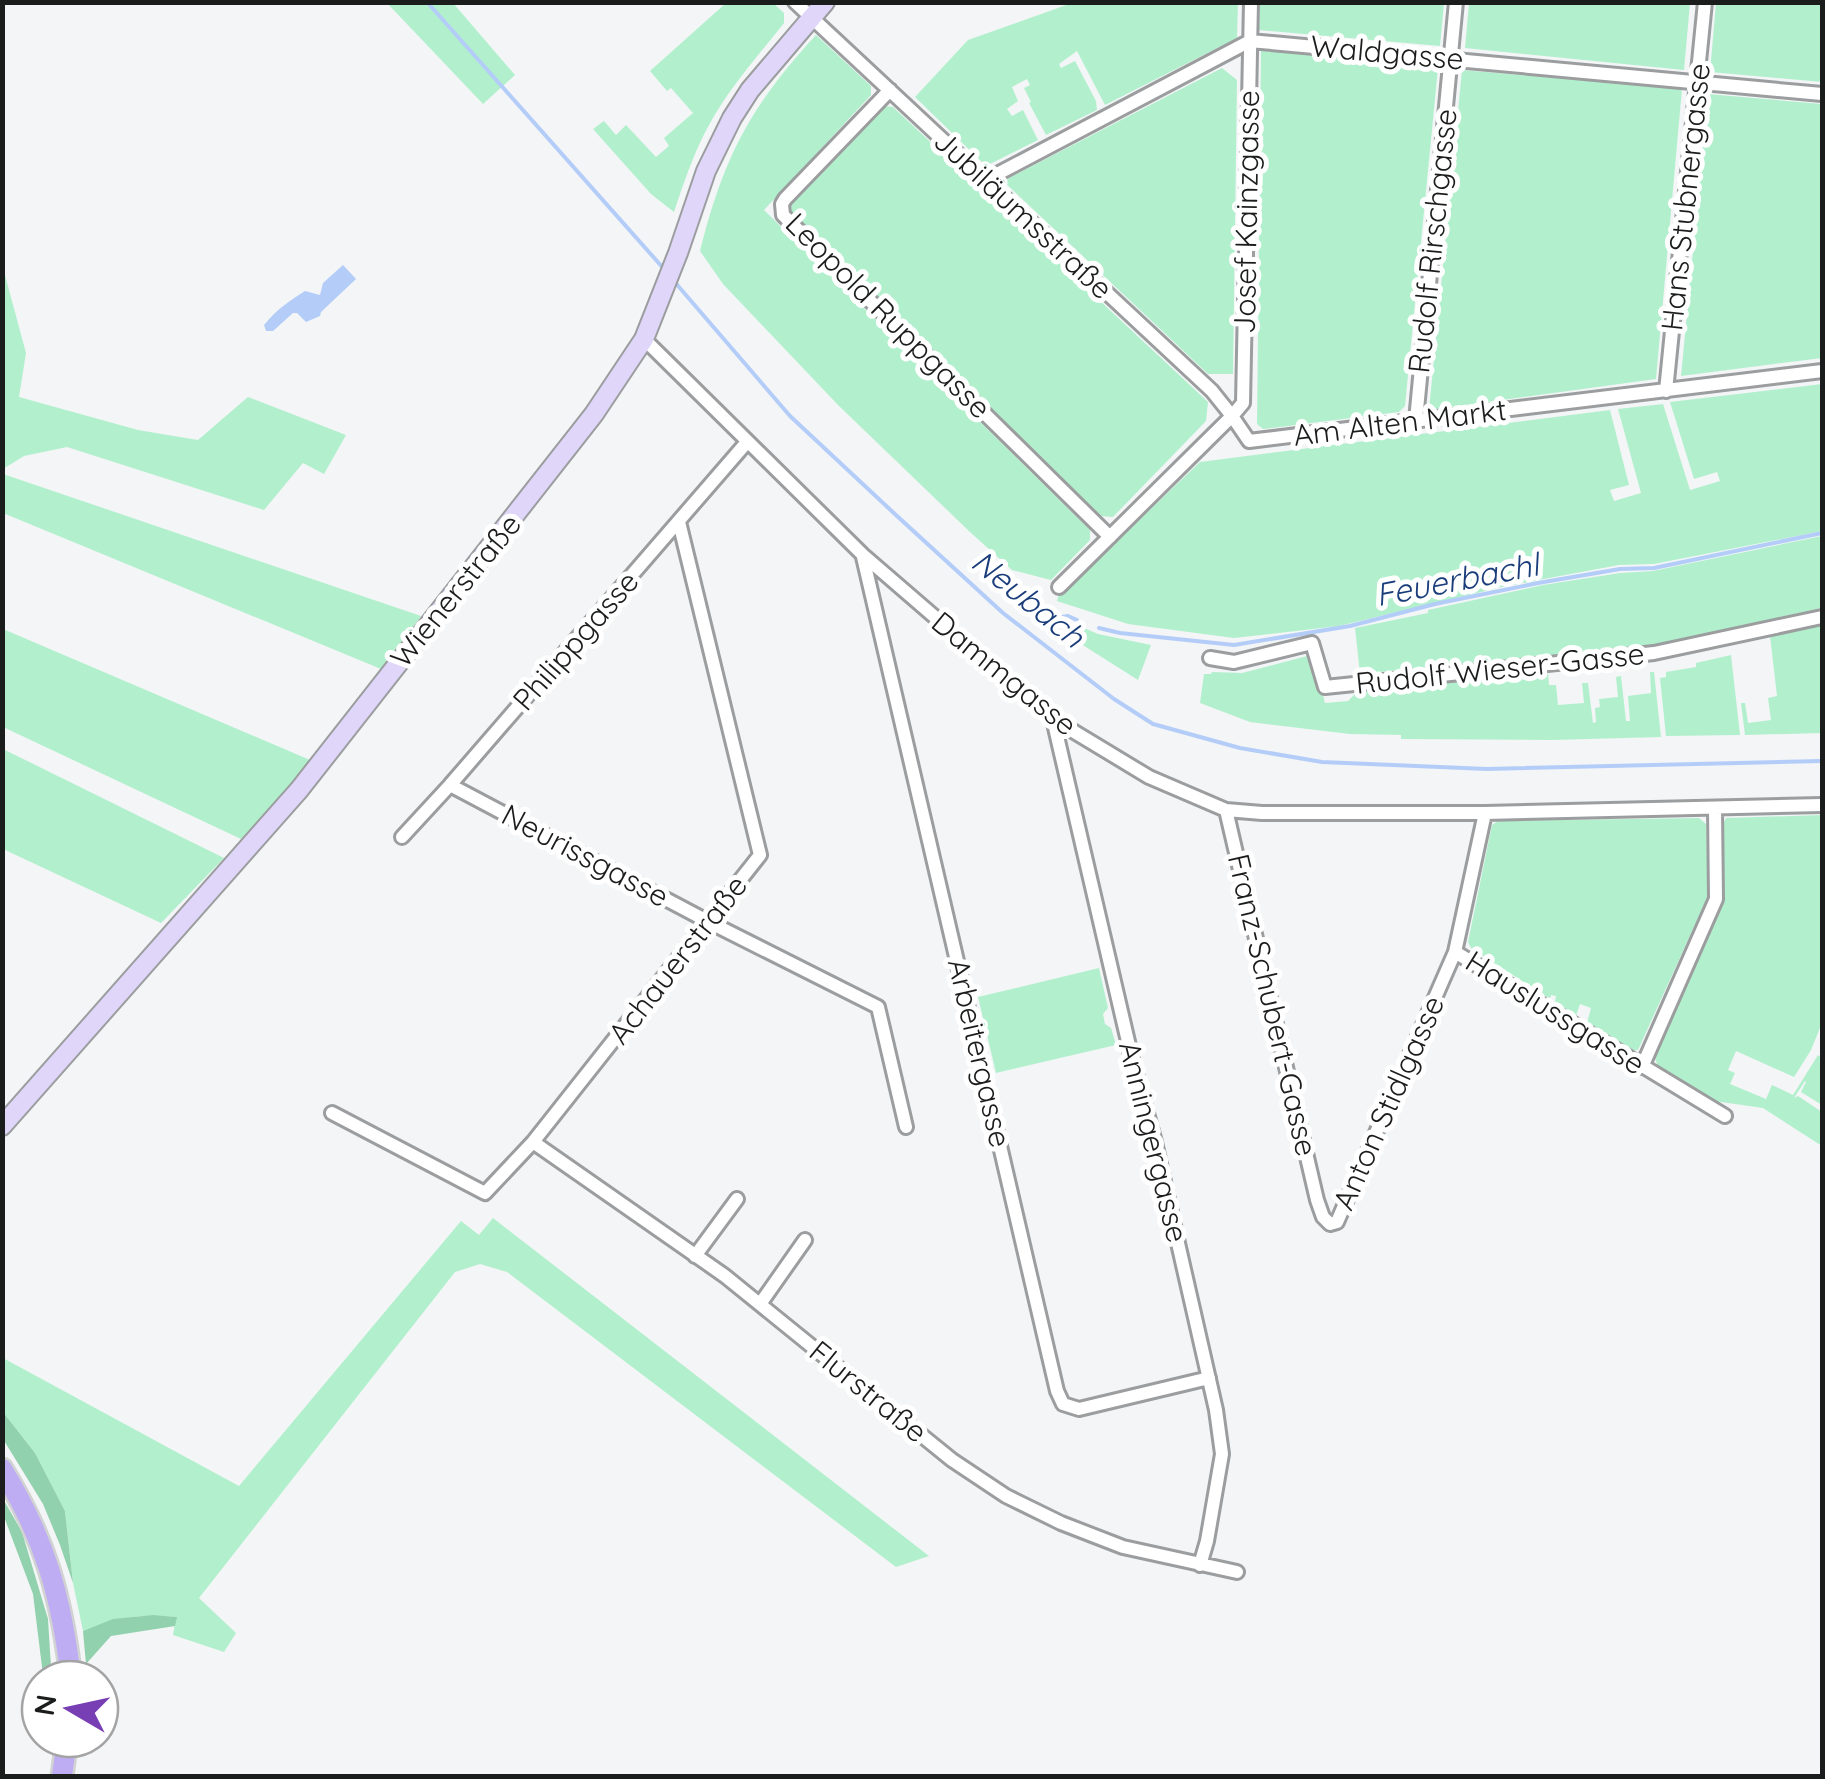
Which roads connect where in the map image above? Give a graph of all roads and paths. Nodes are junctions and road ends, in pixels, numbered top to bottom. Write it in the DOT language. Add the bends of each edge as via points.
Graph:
graph roads {
  1 [pos="795,2"];
  2 [pos="825,2"];
  3 [pos="1250,2"];
  4 [pos="1456,2"];
  5 [pos="1706,2"];
  6 [pos="811,17"];
  7 [pos="1250,40"];
  8 [pos="1451,59"];
  9 [pos="1698,82"];
  10 [pos="890,90"];
  11 [pos="1822,94"];
  12 [pos="984,181"];
  13 [pos="644,339"];
  14 [pos="1822,372"];
  15 [pos="1666,391"];
  16 [pos="1232,416"];
  17 [pos="1416,420"];
  18 [pos="747,442"];
  19 [pos="678,522"];
  20 [pos="1110,537"];
  21 [pos="863,555"];
  22 [pos="1059,587"];
  23 [pos="1822,616"];
  24 [pos="1210,658"];
  25 [pos="1053,719"];
  26 [pos="450,785"];
  27 [pos="1820,805"];
  28 [pos="1715,809"];
  29 [pos="1226,810"];
  30 [pos="1485,813"];
  31 [pos="402,837"];
  32 [pos="709,922"];
  33 [pos="1456,952"];
  34 [pos="1642,1066"];
  35 [pos="332,1113"];
  36 [pos="1725,1116"];
  37 [pos="2,1126"];
  38 [pos="906,1127"];
  39 [pos="533,1142"];
  40 [pos="736,1198"];
  41 [pos="1317,1200"];
  42 [pos="805,1240"];
  43 [pos="695,1256"];
  44 [pos="760,1304"];
  45 [pos="1209,1378"];
  46 [pos="2,1469"];
  47 [pos="1200,1566"];
  48 [pos="1237,1572"];
  49 [pos="69,1659"];
  1 -- 6 [label="street, Jubiläumsstraße"];
  2 -- 6 [label="street, Wienerstraße"];
  3 -- 7 [label="street, Josef Kainzgasse"];
  4 -- 8 [label="street, Rudolf Rirschgasse"];
  5 -- 9 [label="street, Hans Stubnergasse"];
  6 -- 10 [label="street, Jubiläumsstraße"];
  6 -- 13 [label="street, Wienerstraße" via="732,118"];
  7 -- 8 [label="street, Waldgasse"];
  7 -- 12 [label="street"];
  7 -- 16 [label="street, Josef Kainzgasse" via="1244,403"];
  8 -- 9 [label="street, Waldgasse"];
  8 -- 17 [label="street, Rudolf Rirschgasse"];
  9 -- 11 [label="street, Waldgasse"];
  9 -- 15 [label="street, Hans Stubnergasse"];
  10 -- 12 [label="street, Jubiläumsstraße"];
  10 -- 20 [label="street, Leopold Ruppgasse" via="785,199 782,215"];
  12 -- 16 [label="street, Jubiläumsstraße"];
  13 -- 18 [label="street, Dammgasse"];
  13 -- 37 [label="street, Wienerstraße" via="535,492 299,790"];
  14 -- 15 [label="street, Am Alten Markt"];
  15 -- 17 [label="street, Am Alten Markt"];
  16 -- 17 [label="street, Am Alten Markt" via="1248,440"];
  16 -- 20 [label="street"];
  18 -- 19 [label="street, Philippgasse"];
  18 -- 21 [label="street, Dammgasse"];
  19 -- 26 [label="street, Philippgasse"];
  19 -- 32 [label="street, Achauerstraße" via="760,856"];
  20 -- 22 [label="street"];
  21 -- 25 [label="street, Dammgasse"];
  21 -- 45 [label="street, Arbeitergasse" via="1057,1391 1063,1404 1079,1408"];
  23 -- 24 [label="street, Rudolf Wieser-Gasse" via="1654,654 1325,687 1312,643 1234,662"];
  25 -- 29 [label="street, Dammgasse" via="1149,778"];
  25 -- 45 [label="street, Anningergasse"];
  26 -- 31 [label="street, Philippgasse"];
  26 -- 32 [label="street, Neurissgasse"];
  27 -- 28 [label="street, Dammgasse"];
  28 -- 30 [label="street, Dammgasse"];
  28 -- 34 [label="street" via="1716,898"];
  29 -- 30 [label="street, Dammgasse"];
  29 -- 41 [label="street, Franz-Schubert-Gasse"];
  30 -- 33 [label="street, Hauslussgasse"];
  32 -- 38 [label="street, Neurissgasse" via="878,1006"];
  32 -- 39 [label="street, Achauerstraße"];
  33 -- 34 [label="street, Hauslussgasse"];
  33 -- 41 [label="street, Anton Stidlgasse" via="1337,1222 1323,1217"];
  34 -- 36 [label="street, Hauslussgasse"];
  35 -- 39 [label="street, Achauerstraße" via="486,1193"];
  39 -- 43 [label="street, Flurstraße"];
  40 -- 43 [label="street"];
  42 -- 44 [label="street"];
  43 -- 44 [label="street, Flurstraße"];
  44 -- 47 [label="street, Flurstraße" via="1006,1496 1124,1547"];
  45 -- 47 [label="street, Anningergasse" via="1222,1454"];
  46 -- 49 [label="main road" via="51,1569"];
  47 -- 48 [label="street, Flurstraße"];
}
